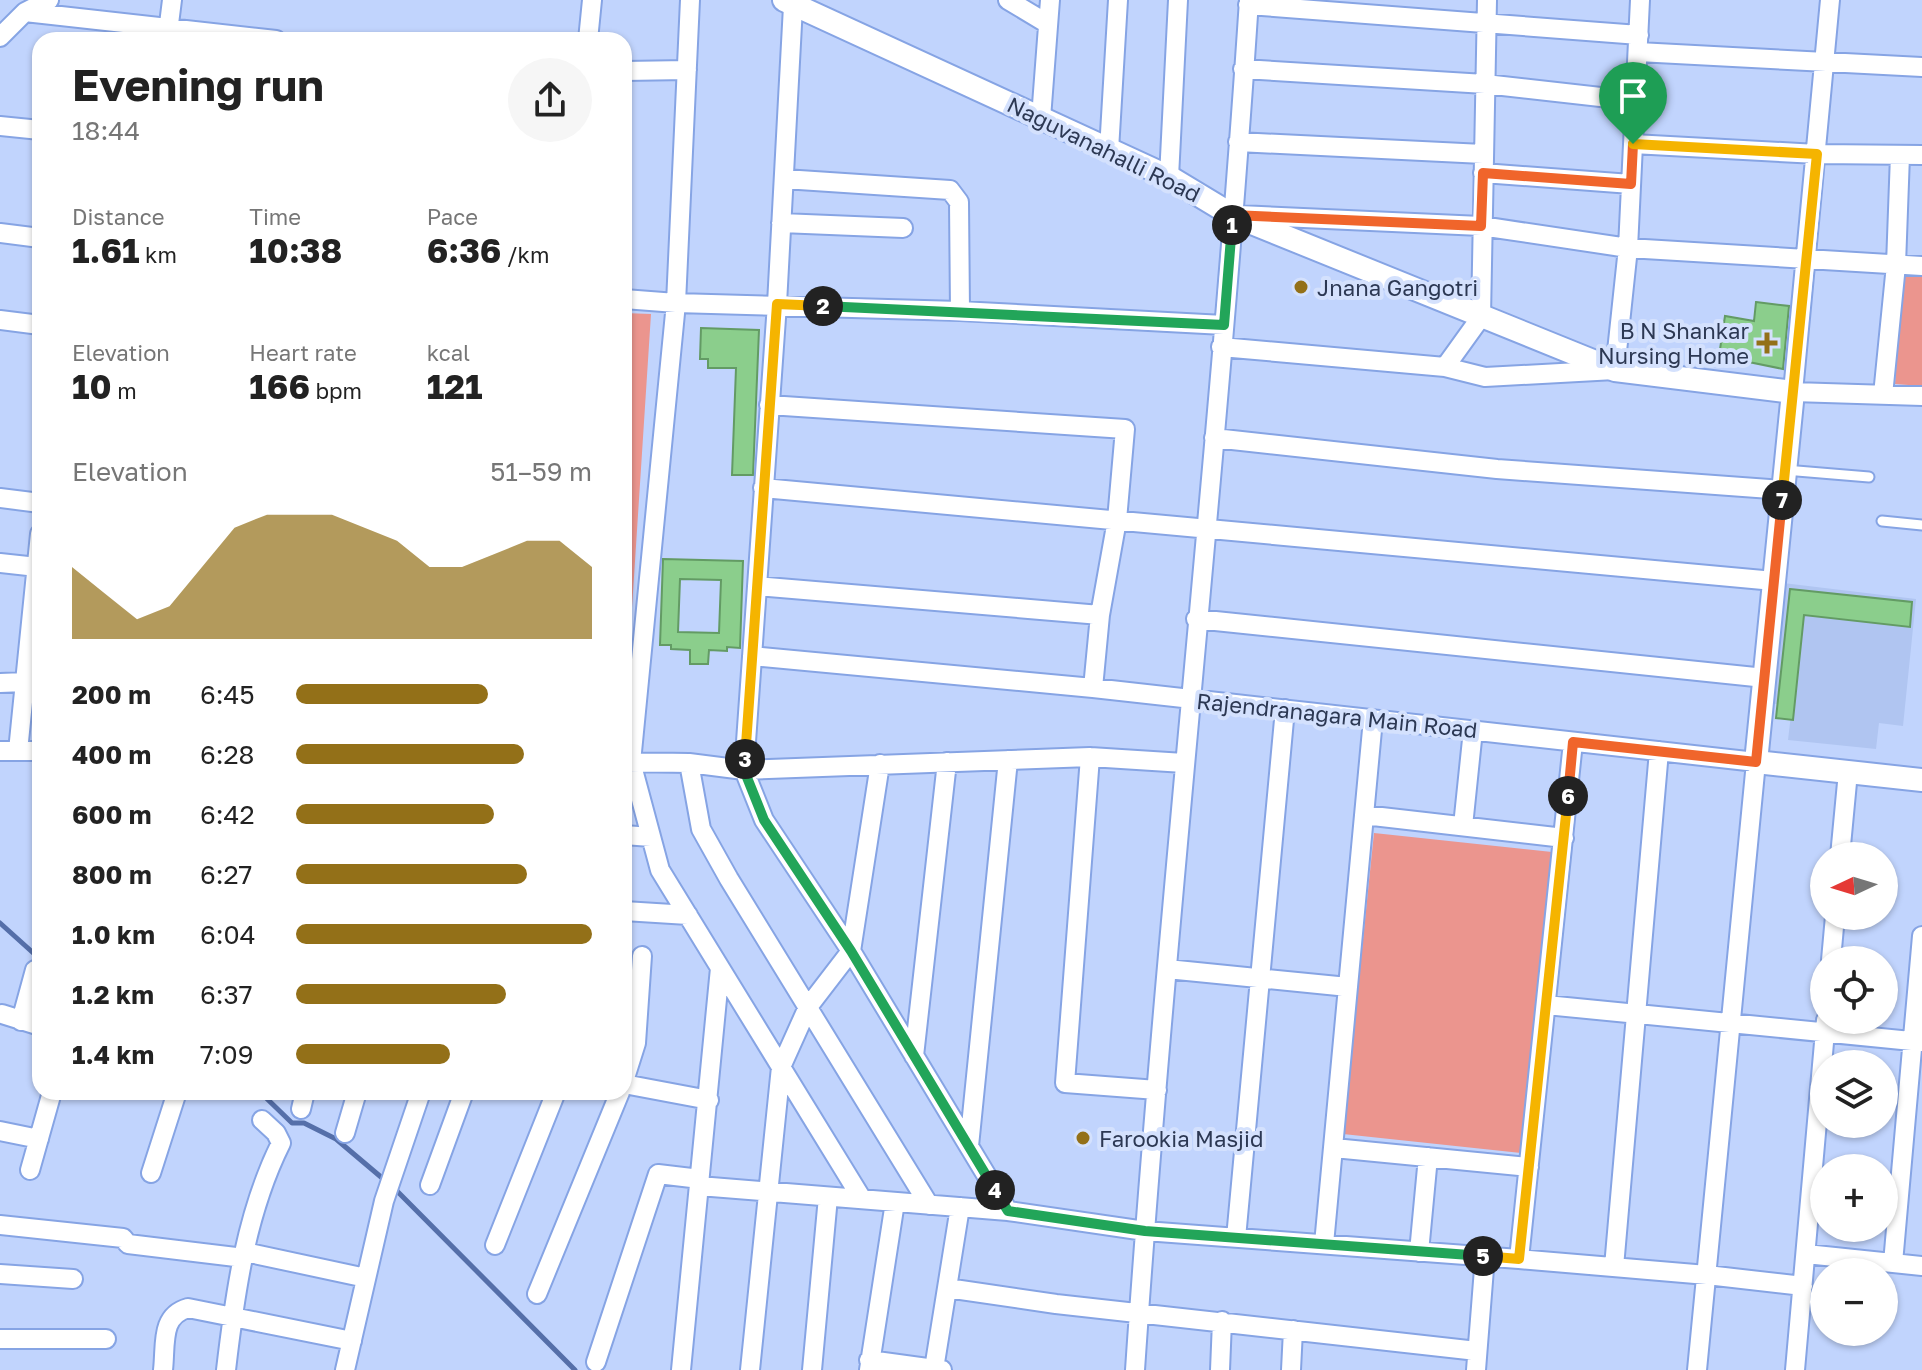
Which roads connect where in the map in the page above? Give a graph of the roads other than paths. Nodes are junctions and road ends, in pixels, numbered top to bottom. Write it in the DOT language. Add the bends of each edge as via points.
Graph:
graph roads {
  1 [pos="49,0"];
  2 [pos="172,0"];
  3 [pos="592,0"];
  4 [pos="690,0"];
  5 [pos="1008,0"];
  6 [pos="1050,0"];
  7 [pos="1118,0"];
  8 [pos="1178,0"];
  9 [pos="1487,0"];
  10 [pos="1640,0"];
  11 [pos="1830,0"];
  12 [pos="1249,2"];
  13 [pos="788,3"];
  14 [pos="25,12"];
  15 [pos="1048,24"];
  16 [pos="1487,24"];
  17 [pos="155,32"];
  18 [pos="168,32"];
  19 [pos="589,32"];
  20 [pos="0,37"];
  21 [pos="1639,43"];
  22 [pos="1826,64"];
  23 [pos="1922,67"];
  24 [pos="1243,69"];
  25 [pos="687,70"];
  26 [pos="632,71"];
  27 [pos="1485,84"];
  28 [pos="1636,101"];
  29 [pos="1041,118"];
  30 [pos="0,126"];
  31 [pos="32,129"];
  32 [pos="1238,142"];
  33 [pos="1633,144"];
  34 [pos="1109,150"];
  35 [pos="1817,154"];
  36 [pos="1900,155"];
  37 [pos="1922,155"];
  38 [pos="1483,164"];
  39 [pos="1169,177"];
  40 [pos="784,179"];
  41 [pos="1631,184"];
  42 [pos="1232,215"];
  43 [pos="781,223"];
  44 [pos="1481,226"];
  45 [pos="903,228"];
  46 [pos="0,233"];
  47 [pos="32,237"];
  48 [pos="1628,248"];
  49 [pos="1806,260"];
  50 [pos="1896,265"];
  51 [pos="1922,266"];
  52 [pos="632,300"];
  53 [pos="676,303"];
  54 [pos="777,304"];
  55 [pos="960,311"];
  56 [pos="1481,317"];
  57 [pos="0,320"];
  58 [pos="32,324"];
  59 [pos="1224,325"];
  60 [pos="1221,347"];
  61 [pos="1445,367"];
  62 [pos="1615,370"];
  63 [pos="1793,392"];
  64 [pos="1883,395"];
  65 [pos="1922,396"];
  66 [pos="769,405"];
  67 [pos="1214,438"];
  68 [pos="1869,477"];
  69 [pos="1784,480"];
  70 [pos="763,488"];
  71 [pos="0,498"];
  72 [pos="32,502"];
  73 [pos="1117,520"];
  74 [pos="1882,521"];
  75 [pos="1922,525"];
  76 [pos="1205,530"];
  77 [pos="0,563"];
  78 [pos="32,566"];
  79 [pos="1774,581"];
  80 [pos="757,586"];
  81 [pos="32,615"];
  82 [pos="1100,615"];
  83 [pos="1196,619"];
  84 [pos="752,656"];
  85 [pos="1765,678"];
  86 [pos="25,682"];
  87 [pos="0,683"];
  88 [pos="1093,688"];
  89 [pos="1189,699"];
  90 [pos="1285,709"];
  91 [pos="632,715"];
  92 [pos="1373,719"];
  93 [pos="1473,730"];
  94 [pos="1573,742"];
  95 [pos="9,751"];
  96 [pos="32,751"];
  97 [pos="1659,751"];
  98 [pos="1090,757"];
  99 [pos="1008,760"];
  100 [pos="632,762"];
  101 [pos="947,762"];
  102 [pos="1756,762"];
  103 [pos="689,763"];
  104 [pos="1184,763"];
  105 [pos="880,764"];
  106 [pos="744,770"];
  107 [pos="1848,772"];
  108 [pos="632,778"];
  109 [pos="1922,780"];
  110 [pos="1364,815"];
  111 [pos="1463,826"];
  112 [pos="632,836"];
  113 [pos="651,837"];
  114 [pos="1564,838"];
  115 [pos="1841,842"];
  116 [pos="632,912"];
  117 [pos="688,915"];
  118 [pos="1922,936"];
  119 [pos="851,951"];
  120 [pos="642,956"];
  121 [pos="720,968"];
  122 [pos="1167,969"];
  123 [pos="1260,978"];
  124 [pos="32,981"];
  125 [pos="1348,987"];
  126 [pos="1546,1005"];
  127 [pos="808,1007"];
  128 [pos="2,1014"];
  129 [pos="1636,1014"];
  130 [pos="21,1021"];
  131 [pos="32,1024"];
  132 [pos="1731,1024"];
  133 [pos="1810,1027"];
  134 [pos="1824,1034"];
  135 [pos="1868,1034"];
  136 [pos="1917,1042"];
  137 [pos="632,1056"];
  138 [pos="914,1056"];
  139 [pos="781,1067"];
  140 [pos="632,1084"];
  141 [pos="1157,1090"];
  142 [pos="50,1100"];
  143 [pos="174,1100"];
  144 [pos="355,1100"];
  145 [pos="418,1100"];
  146 [pos="461,1100"];
  147 [pos="553,1100"];
  148 [pos="617,1100"];
  149 [pos="709,1100"];
  150 [pos="262,1120"];
  151 [pos="0,1131"];
  152 [pos="345,1133"];
  153 [pos="39,1139"];
  154 [pos="969,1146"];
  155 [pos="1334,1148"];
  156 [pos="1428,1157"];
  157 [pos="1529,1167"];
  158 [pos="30,1170"];
  159 [pos="151,1173"];
  160 [pos="699,1182"];
  161 [pos="430,1185"];
  162 [pos="767,1192"];
  163 [pos="828,1197"];
  164 [pos="862,1199"];
  165 [pos="895,1202"];
  166 [pos="929,1205"];
  167 [pos="960,1207"];
  168 [pos="1008,1211"];
  169 [pos="0,1225"];
  170 [pos="1145,1231"];
  171 [pos="1236,1238"];
  172 [pos="1324,1244"];
  173 [pos="495,1245"];
  174 [pos="1419,1252"];
  175 [pos="1806,1254"];
  176 [pos="244,1255"];
  177 [pos="1485,1256"];
  178 [pos="1845,1258"];
  179 [pos="1894,1258"];
  180 [pos="1519,1259"];
  181 [pos="1898,1264"];
  182 [pos="1922,1266"];
  183 [pos="1614,1267"];
  184 [pos="0,1274"];
  185 [pos="1707,1275"];
  186 [pos="366,1278"];
  187 [pos="73,1279"];
  188 [pos="1803,1286"];
  189 [pos="947,1288"];
  190 [pos="537,1294"];
  191 [pos="1139,1312"];
  192 [pos="232,1315"];
  193 [pos="1222,1321"];
  194 [pos="1293,1330"];
  195 [pos="0,1339"];
  196 [pos="106,1339"];
  197 [pos="352,1341"];
  198 [pos="1477,1351"];
  199 [pos="596,1362"];
  200 [pos="869,1365"];
  201 [pos="938,1369"];
  202 [pos="163,1370"];
  203 [pos="226,1370"];
  204 [pos="345,1370"];
  205 [pos="681,1370"];
  206 [pos="750,1370"];
  207 [pos="812,1370"];
  208 [pos="1135,1370"];
  209 [pos="1220,1370"];
  210 [pos="1291,1370"];
  211 [pos="1476,1370"];
  212 [pos="1697,1370"];
  213 [pos="1795,1370"];
  1 -- 14 [label="street"];
  2 -- 18 [label="street"];
  3 -- 19 [label="street"];
  4 -- 25 [label="street"];
  5 -- 15 [label="street"];
  6 -- 15 [label="street"];
  7 -- 34 [label="street"];
  8 -- 39 [label="street"];
  9 -- 16 [label="street"];
  10 -- 21 [label="street"];
  11 -- 22 [label="street"];
  12 -- 16 [label="street"];
  12 -- 24 [label="street"];
  13 -- 29 [label="street, Naguvanahalli Road"];
  13 -- 40 [label="street"];
  14 -- 17 [label="street"];
  14 -- 20 [label="street"];
  15 -- 29 [label="street"];
  16 -- 21 [label="street"];
  16 -- 27 [label="street"];
  21 -- 22 [label="street"];
  21 -- 28 [label="street"];
  22 -- 23 [label="street"];
  22 -- 35 [label="street"];
  24 -- 27 [label="street"];
  24 -- 32 [label="street"];
  25 -- 26 [label="street"];
  25 -- 53 [label="street"];
  27 -- 28 [label="street"];
  27 -- 38 [label="street"];
  28 -- 33 [label="street"];
  29 -- 34 [label="street, Naguvanahalli Road"];
  30 -- 31 [label="street"];
  32 -- 38 [label="street"];
  32 -- 42 [label="street"];
  33 -- 35 [label="street"];
  33 -- 41 [label="street"];
  34 -- 39 [label="street, Naguvanahalli Road"];
  35 -- 36 [label="street"];
  35 -- 49 [label="street"];
  36 -- 37 [label="street"];
  36 -- 50 [label="street"];
  38 -- 41 [label="street"];
  38 -- 44 [label="street"];
  39 -- 42 [label="street, Naguvanahalli Road"];
  40 -- 43 [label="street"];
  40 -- 55 [label="street" via="950,190 959,202"];
  41 -- 48 [label="street"];
  42 -- 44 [label="street"];
  42 -- 56 [label="street, Naguvanahalli Road"];
  42 -- 59 [label="street"];
  43 -- 45 [label="street"];
  43 -- 54 [label="street"];
  44 -- 48 [label="street"];
  44 -- 56 [label="street"];
  46 -- 47 [label="street"];
  48 -- 49 [label="street"];
  48 -- 62 [label="street"];
  49 -- 50 [label="street"];
  49 -- 63 [label="street"];
  50 -- 51 [label="street"];
  50 -- 64 [label="street"];
  52 -- 53 [label="street"];
  53 -- 54 [label="street"];
  53 -- 91 [label="street"];
  54 -- 55 [label="street"];
  54 -- 66 [label="street"];
  55 -- 59 [label="street"];
  56 -- 61 [label="street"];
  56 -- 62 [label="street, Naguvanahalli Road"];
  57 -- 58 [label="street"];
  59 -- 60 [label="street"];
  60 -- 61 [label="street"];
  60 -- 67 [label="street"];
  61 -- 62 [label="street" via="1485,377"];
  62 -- 63 [label="street, Naguvanahalli Road"];
  63 -- 64 [label="street"];
  63 -- 69 [label="street"];
  64 -- 65 [label="street"];
  66 -- 70 [label="street"];
  66 -- 73 [label="street" via="1125,429"];
  67 -- 69 [label="street" via="1497,469"];
  67 -- 76 [label="street"];
  68 -- 69 [label="lane"];
  69 -- 79 [label="street"];
  70 -- 73 [label="street"];
  70 -- 80 [label="street"];
  71 -- 72 [label="street"];
  73 -- 76 [label="street"];
  73 -- 82 [label="street"];
  74 -- 75 [label="lane"];
  76 -- 79 [label="street"];
  76 -- 83 [label="street"];
  77 -- 78 [label="street"];
  79 -- 85 [label="street"];
  80 -- 82 [label="street"];
  80 -- 84 [label="street"];
  81 -- 86 [label="street"];
  82 -- 88 [label="street"];
  83 -- 85 [label="street"];
  83 -- 89 [label="street"];
  84 -- 88 [label="street, Rajendranagara Main Road"];
  84 -- 106 [label="street"];
  85 -- 102 [label="street"];
  86 -- 87 [label="street"];
  86 -- 95 [label="street"];
  88 -- 89 [label="street, Rajendranagara Main Road"];
  89 -- 90 [label="street, Rajendranagara Main Road"];
  89 -- 104 [label="street"];
  90 -- 92 [label="street, Rajendranagara Main Road"];
  90 -- 123 [label="street"];
  92 -- 93 [label="street, Rajendranagara Main Road"];
  92 -- 110 [label="street"];
  93 -- 94 [label="street, Rajendranagara Main Road"];
  93 -- 111 [label="street"];
  94 -- 97 [label="street, Rajendranagara Main Road"];
  94 -- 114 [label="street"];
  95 -- 96 [label="street"];
  97 -- 102 [label="street, Rajendranagara Main Road"];
  97 -- 129 [label="street"];
  98 -- 99 [label="street"];
  98 -- 104 [label="street"];
  98 -- 141 [label="street" via="1065,1083"];
  99 -- 101 [label="street"];
  99 -- 154 [label="street"];
  100 -- 103 [label="street"];
  101 -- 105 [label="street"];
  101 -- 138 [label="street"];
  102 -- 107 [label="street, Rajendranagara Main Road"];
  102 -- 132 [label="street"];
  103 -- 106 [label="street"];
  103 -- 127 [label="street" via="701,829"];
  104 -- 122 [label="street"];
  105 -- 106 [label="street"];
  105 -- 119 [label="street"];
  106 -- 119 [label="street" via="764,820"];
  107 -- 109 [label="street, Rajendranagara Main Road"];
  107 -- 115 [label="street"];
  108 -- 113 [label="street"];
  110 -- 111 [label="street"];
  110 -- 125 [label="street"];
  111 -- 114 [label="street"];
  112 -- 113 [label="street"];
  113 -- 117 [label="street" via="660,870"];
  114 -- 126 [label="street"];
  116 -- 117 [label="street"];
  117 -- 121 [label="street"];
  118 -- 136 [label="street"];
  119 -- 127 [label="street"];
  119 -- 138 [label="street"];
  120 -- 137 [label="street"];
  121 -- 139 [label="street"];
  121 -- 149 [label="street"];
  122 -- 123 [label="street"];
  122 -- 141 [label="street"];
  123 -- 125 [label="street"];
  123 -- 171 [label="street"];
  124 -- 130 [label="street"];
  125 -- 155 [label="street"];
  126 -- 129 [label="street"];
  126 -- 157 [label="street"];
  127 -- 139 [label="street"];
  127 -- 166 [label="street"];
  128 -- 130 [label="street"];
  129 -- 132 [label="street"];
  129 -- 183 [label="street"];
  130 -- 131 [label="street"];
  132 -- 133 [label="street"];
  132 -- 185 [label="street"];
  134 -- 175 [label="street"];
  135 -- 136 [label="street"];
  136 -- 179 [label="street"];
  138 -- 154 [label="street"];
  139 -- 162 [label="street"];
  139 -- 164 [label="street"];
  140 -- 149 [label="street"];
  141 -- 170 [label="street"];
  142 -- 153 [label="street"];
  143 -- 159 [label="street"];
  144 -- 152 [label="street"];
  145 -- 186 [label="street" via="384,1201"];
  146 -- 161 [label="street"];
  147 -- 173 [label="street"];
  148 -- 190 [label="street"];
  149 -- 160 [label="street"];
  150 -- 176 [label="street" via="281,1143 264,1176"];
  151 -- 153 [label="street"];
  153 -- 158 [label="street"];
  154 -- 168 [label="street"];
  155 -- 156 [label="street"];
  155 -- 172 [label="street"];
  156 -- 157 [label="street"];
  156 -- 174 [label="street"];
  157 -- 180 [label="street"];
  160 -- 162 [label="street"];
  160 -- 199 [label="street" via="658,1174"];
  160 -- 205 [label="street"];
  162 -- 163 [label="street"];
  162 -- 206 [label="street"];
  163 -- 164 [label="street"];
  163 -- 207 [label="street"];
  164 -- 165 [label="street"];
  165 -- 166 [label="street"];
  165 -- 200 [label="street"];
  166 -- 167 [label="street"];
  167 -- 168 [label="street"];
  167 -- 189 [label="street"];
  168 -- 170 [label="street"];
  169 -- 176 [label="street"];
  170 -- 171 [label="street"];
  170 -- 191 [label="street"];
  171 -- 172 [label="street"];
  172 -- 174 [label="street"];
  174 -- 177 [label="street"];
  175 -- 178 [label="street"];
  175 -- 188 [label="street"];
  176 -- 186 [label="street"];
  176 -- 192 [label="street"];
  177 -- 180 [label="street"];
  177 -- 198 [label="street"];
  180 -- 183 [label="street"];
  181 -- 182 [label="street"];
  183 -- 185 [label="street"];
  184 -- 187 [label="street"];
  185 -- 188 [label="street"];
  185 -- 212 [label="street"];
  186 -- 197 [label="street"];
  188 -- 213 [label="street"];
  189 -- 191 [label="street"];
  189 -- 201 [label="street"];
  191 -- 193 [label="street"];
  191 -- 208 [label="street"];
  192 -- 197 [label="street"];
  192 -- 202 [label="street" via="176,1311 168,1320"];
  192 -- 203 [label="street"];
  193 -- 194 [label="street"];
  193 -- 209 [label="street"];
  194 -- 198 [label="street"];
  194 -- 210 [label="street"];
  195 -- 196 [label="street"];
  197 -- 204 [label="street"];
  198 -- 211 [label="street"];
  200 -- 201 [label="street"];
}
